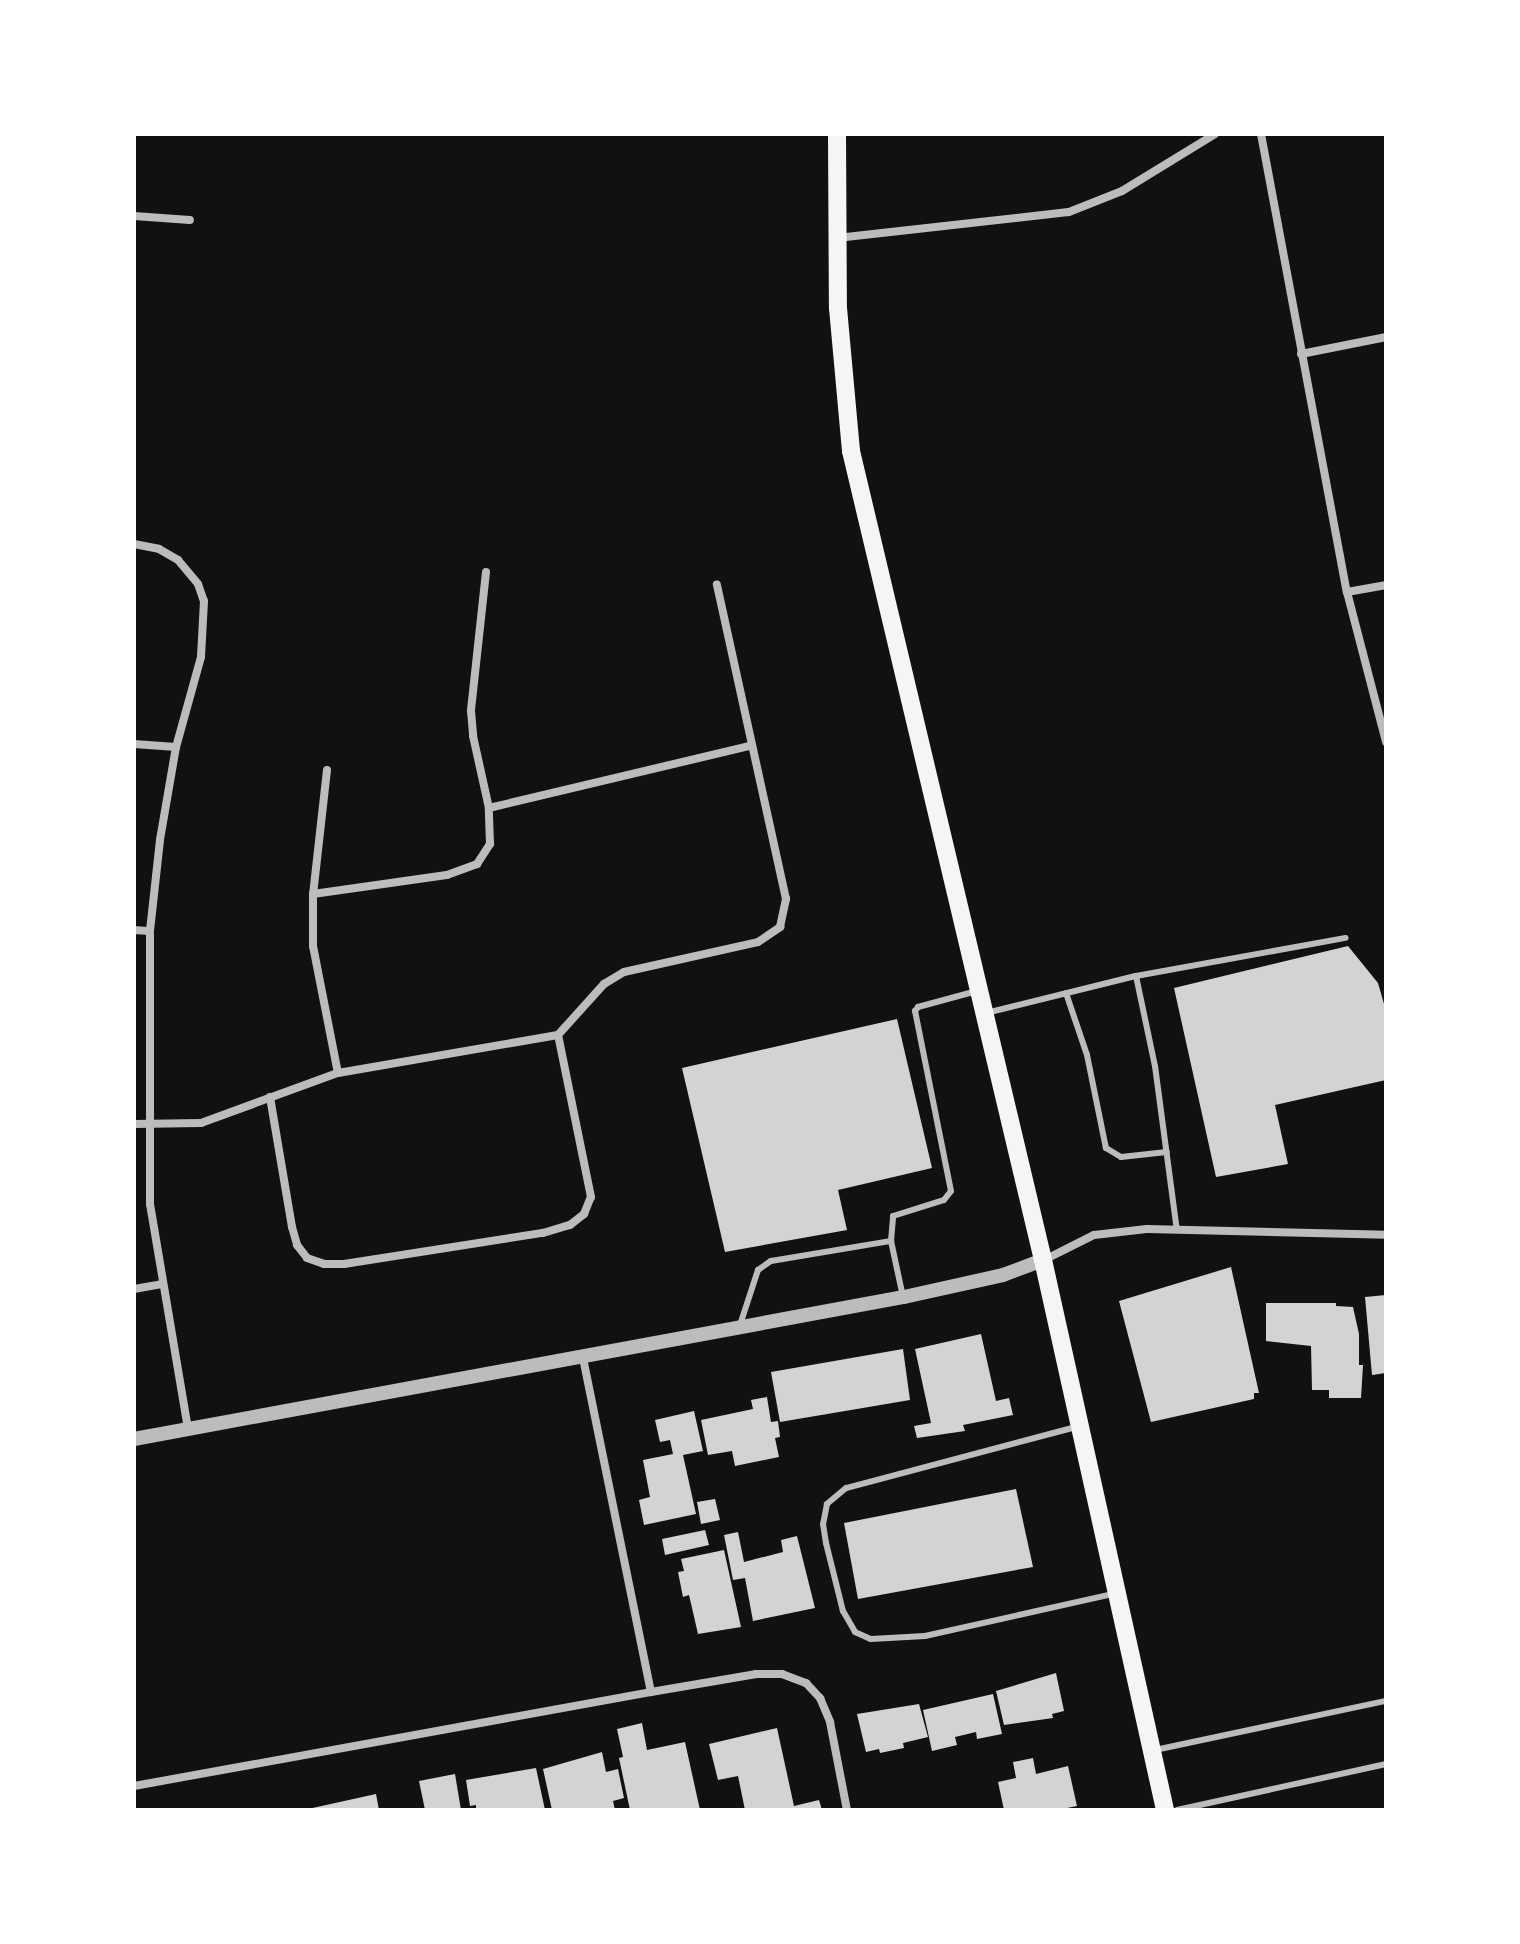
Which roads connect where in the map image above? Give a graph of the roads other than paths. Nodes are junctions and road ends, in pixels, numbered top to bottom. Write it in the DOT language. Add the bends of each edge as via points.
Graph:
graph roads {
  1 [pos="837,134"];
  2 [pos="1215,134"];
  3 [pos="1261,134"];
  4 [pos="134,216"];
  5 [pos="190,220"];
  6 [pos="837,238"];
  7 [pos="1386,337"];
  8 [pos="1301,354"];
  9 [pos="134,544"];
  10 [pos="486,572"];
  11 [pos="717,584"];
  12 [pos="1386,585"];
  13 [pos="1347,592"];
  14 [pos="1386,742"];
  15 [pos="134,744"];
  16 [pos="749,746"];
  17 [pos="176,747"];
  18 [pos="327,770"];
  19 [pos="489,808"];
  20 [pos="313,894"];
  21 [pos="134,930"];
  22 [pos="150,931"];
  23 [pos="1346,938"];
  24 [pos="1136,976"];
  25 [pos="978,991"];
  26 [pos="1066,993"];
  27 [pos="983,1013"];
  28 [pos="558,1035"];
  29 [pos="338,1073"];
  30 [pos="270,1097"];
  31 [pos="134,1124"];
  32 [pos="149,1124"];
  33 [pos="1167,1152"];
  34 [pos="1177,1230"];
  35 [pos="1386,1235"];
  36 [pos="891,1241"];
  37 [pos="1043,1260"];
  38 [pos="162,1284"];
  39 [pos="134,1289"];
  40 [pos="904,1297"];
  41 [pos="739,1328"];
  42 [pos="583,1358"];
  43 [pos="1080,1426"];
  44 [pos="188,1429"];
  45 [pos="134,1439"];
  46 [pos="1117,1594"];
  47 [pos="651,1692"];
  48 [pos="1386,1701"];
  49 [pos="1152,1750"];
  50 [pos="1386,1764"];
  51 [pos="134,1786"];
  52 [pos="847,1810"];
  53 [pos="1165,1810"];
  54 [pos="1177,1810"];
  1 -- 6 [label="main road"];
  2 -- 6 [label="street" via="1122,191 1069,212"];
  3 -- 8 [label="street"];
  4 -- 5 [label="street"];
  6 -- 25 [label="main road" via="851,451"];
  7 -- 8 [label="street"];
  8 -- 13 [label="street"];
  9 -- 17 [label="street" via="178,560 198,584 204,601 201,657"];
  10 -- 19 [label="street" via="471,711"];
  11 -- 16 [label="street"];
  12 -- 13 [label="street"];
  13 -- 14 [label="street"];
  15 -- 17 [label="street"];
  16 -- 19 [label="street"];
  16 -- 28 [label="street" via="786,899 780,927 758,942 624,972 604,984"];
  17 -- 22 [label="street"];
  18 -- 20 [label="street"];
  19 -- 20 [label="street" via="490,844 477,864 447,875"];
  20 -- 29 [label="street" via="313,946"];
  21 -- 22 [label="street"];
  22 -- 32 [label="street"];
  23 -- 24 [label="lane"];
  24 -- 26 [label="lane"];
  24 -- 33 [label="lane"];
  25 -- 27 [label="main road"];
  25 -- 36 [label="lane" via="916,1009 951,1191 944,1200 893,1216"];
  26 -- 27 [label="lane"];
  26 -- 33 [label="lane" via="1087,1055 1106,1148 1121,1157"];
  27 -- 37 [label="main road"];
  28 -- 29 [label="street"];
  28 -- 30 [label="street" via="591,1197 584,1214 570,1225 543,1233 344,1264 307,1258 292,1227"];
  29 -- 30 [label="street"];
  30 -- 32 [label="street" via="201,1123"];
  31 -- 32 [label="street"];
  32 -- 38 [label="street" via="150,1204"];
  33 -- 34 [label="lane"];
  34 -- 35 [label="street"];
  34 -- 37 [label="street" via="1094,1235"];
  36 -- 40 [label="lane"];
  36 -- 41 [label="lane" via="763,1264"];
  37 -- 40 [label="street" via="1003,1275"];
  37 -- 43 [label="main road"];
  38 -- 39 [label="street"];
  38 -- 44 [label="street"];
  40 -- 41 [label="street"];
  41 -- 42 [label="street"];
  42 -- 44 [label="street"];
  42 -- 47 [label="street"];
  43 -- 46 [label="main road"];
  43 -- 46 [label="lane" via="846,1488 827,1504 826,1543 843,1611 855,1632 871,1639 925,1636"];
  44 -- 45 [label="street"];
  46 -- 49 [label="main road"];
  47 -- 51 [label="street"];
  47 -- 52 [label="street" via="756,1674 782,1674 806,1683 820,1698 830,1722"];
  48 -- 49 [label="lane"];
  49 -- 53 [label="main road"];
  50 -- 54 [label="lane"];
}
